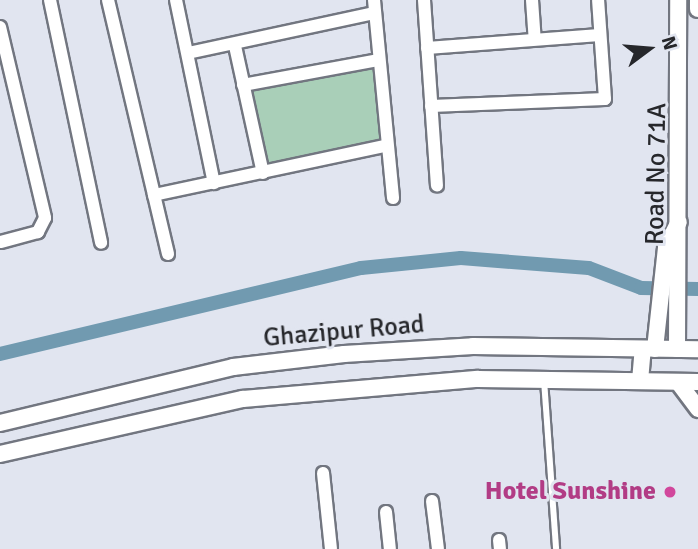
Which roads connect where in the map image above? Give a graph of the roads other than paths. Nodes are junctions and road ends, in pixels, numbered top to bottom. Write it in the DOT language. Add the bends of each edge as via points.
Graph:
graph roads {
  1 [pos="50,0"];
  2 [pos="108,0"];
  3 [pos="424,0"];
  4 [pos="532,0"];
  5 [pos="598,0"];
  6 [pos="678,0"];
  7 [pos="698,0"];
  8 [pos="180,1"];
  9 [pos="375,6"];
  10 [pos="698,9"];
  11 [pos="0,27"];
  12 [pos="600,35"];
  13 [pos="535,39"];
  14 [pos="235,46"];
  15 [pos="427,48"];
  16 [pos="188,53"];
  17 [pos="378,60"];
  18 [pos="243,85"];
  19 [pos="431,106"];
  20 [pos="385,146"];
  21 [pos="263,173"];
  22 [pos="214,183"];
  23 [pos="437,186"];
  24 [pos="154,195"];
  25 [pos="393,198"];
  26 [pos="682,216"];
  27 [pos="0,242"];
  28 [pos="101,243"];
  29 [pos="168,254"];
  30 [pos="649,349"];
  31 [pos="677,349"];
  32 [pos="698,349"];
  33 [pos="544,380"];
  34 [pos="640,381"];
  35 [pos="678,382"];
  36 [pos="698,382"];
  37 [pos="698,408"];
  38 [pos="0,423"];
  39 [pos="0,454"];
  40 [pos="323,473"];
  41 [pos="432,501"];
  42 [pos="386,512"];
  43 [pos="331,549"];
  44 [pos="390,549"];
  45 [pos="438,549"];
  46 [pos="556,549"];
  1 -- 28 [label="street"];
  2 -- 24 [label="street"];
  3 -- 15 [label="street"];
  4 -- 13 [label="street"];
  5 -- 12 [label="street"];
  6 -- 26 [label="main road, Road No 71A"];
  7 -- 10 [label="main road"];
  8 -- 16 [label="street"];
  9 -- 14 [label="street"];
  9 -- 17 [label="street"];
  11 -- 27 [label="street" via="45,218 38,232"];
  12 -- 13 [label="street"];
  12 -- 19 [label="street" via="605,99"];
  13 -- 15 [label="street"];
  14 -- 16 [label="street"];
  14 -- 18 [label="street"];
  15 -- 19 [label="street"];
  16 -- 22 [label="street"];
  17 -- 18 [label="street"];
  17 -- 20 [label="street"];
  18 -- 21 [label="street"];
  19 -- 23 [label="street"];
  20 -- 21 [label="street"];
  20 -- 25 [label="street"];
  21 -- 22 [label="street"];
  22 -- 24 [label="street"];
  24 -- 29 [label="street"];
  26 -- 30 [label="main road" via="663,270 661,317"];
  26 -- 31 [label="main road, Road No 71A"];
  30 -- 31 [label="main road, Ghazipur Road"];
  30 -- 34 [label="main road"];
  30 -- 38 [label="main road, Ghazipur Road" via="473,346 344,354 233,368"];
  31 -- 32 [label="main road, Ghazipur Road"];
  33 -- 34 [label="main road"];
  33 -- 39 [label="main road" via="243,399"];
  33 -- 46 [label="lane"];
  34 -- 35 [label="main road"];
  35 -- 36 [label="main road"];
  35 -- 37 [label="main road"];
  40 -- 43 [label="street"];
  41 -- 45 [label="street"];
  42 -- 44 [label="street"];
}
